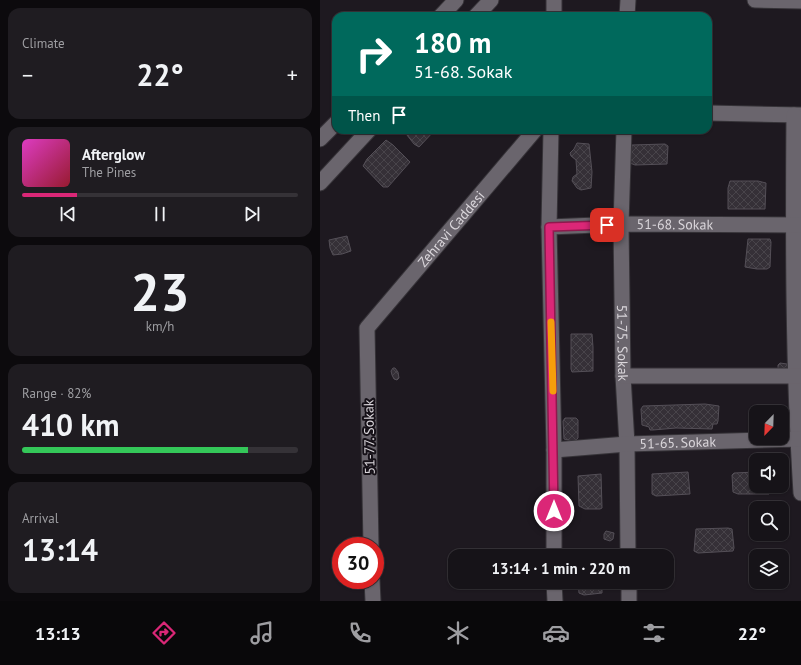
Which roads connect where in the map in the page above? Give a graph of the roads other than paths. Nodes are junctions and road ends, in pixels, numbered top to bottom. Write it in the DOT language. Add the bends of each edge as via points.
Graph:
graph roads {
  1 [pos="456,0"];
  2 [pos="491,0"];
  3 [pos="554,0"];
  4 [pos="628,0"];
  5 [pos="755,0"];
  6 [pos="801,0"];
  7 [pos="445,12"];
  8 [pos="480,12"];
  9 [pos="554,12"];
  10 [pos="627,12"];
  11 [pos="712,113"];
  12 [pos="798,115"];
  13 [pos="332,127"];
  14 [pos="366,134"];
  15 [pos="532,134"];
  16 [pos="551,134"];
  17 [pos="624,134"];
  18 [pos="320,140"];
  19 [pos="320,183"];
  20 [pos="622,224"];
  21 [pos="797,225"];
  22 [pos="549,227"];
  23 [pos="367,328"];
  24 [pos="623,376"];
  25 [pos="798,376"];
  26 [pos="799,439"];
  27 [pos="627,444"];
  28 [pos="554,450"];
  29 [pos="801,493"];
  30 [pos="371,537"];
  31 [pos="554,549"];
  32 [pos="628,549"];
  33 [pos="372,589"];
  34 [pos="554,589"];
  35 [pos="629,589"];
  36 [pos="372,601"];
  37 [pos="555,601"];
  38 [pos="629,601"];
  1 -- 7 [label="street"];
  2 -- 8 [label="street"];
  3 -- 9 [label="street"];
  4 -- 10 [label="street"];
  5 -- 6 [label="street"];
  11 -- 12 [label="street"];
  12 -- 21 [label="street"];
  13 -- 18 [label="street"];
  14 -- 19 [label="street"];
  15 -- 23 [label="street, Zehravi Caddesi"];
  16 -- 22 [label="street"];
  17 -- 20 [label="street, 51-75. Sokak"];
  20 -- 21 [label="street, 51-68. Sokak"];
  20 -- 22 [label="street, 51-68. Sokak"];
  20 -- 24 [label="street, 51-75. Sokak"];
  21 -- 25 [label="street"];
  22 -- 28 [label="street"];
  23 -- 30 [label="street, 51-77. Sokak"];
  24 -- 25 [label="street"];
  24 -- 27 [label="street, 51-75. Sokak"];
  25 -- 26 [label="street"];
  26 -- 27 [label="street, 51-65. Sokak"];
  26 -- 29 [label="street"];
  27 -- 28 [label="street, 51-65. Sokak"];
  27 -- 32 [label="street, 51-75. Sokak"];
  28 -- 31 [label="street"];
  33 -- 36 [label="street"];
  34 -- 37 [label="street"];
  35 -- 38 [label="street"];
}
